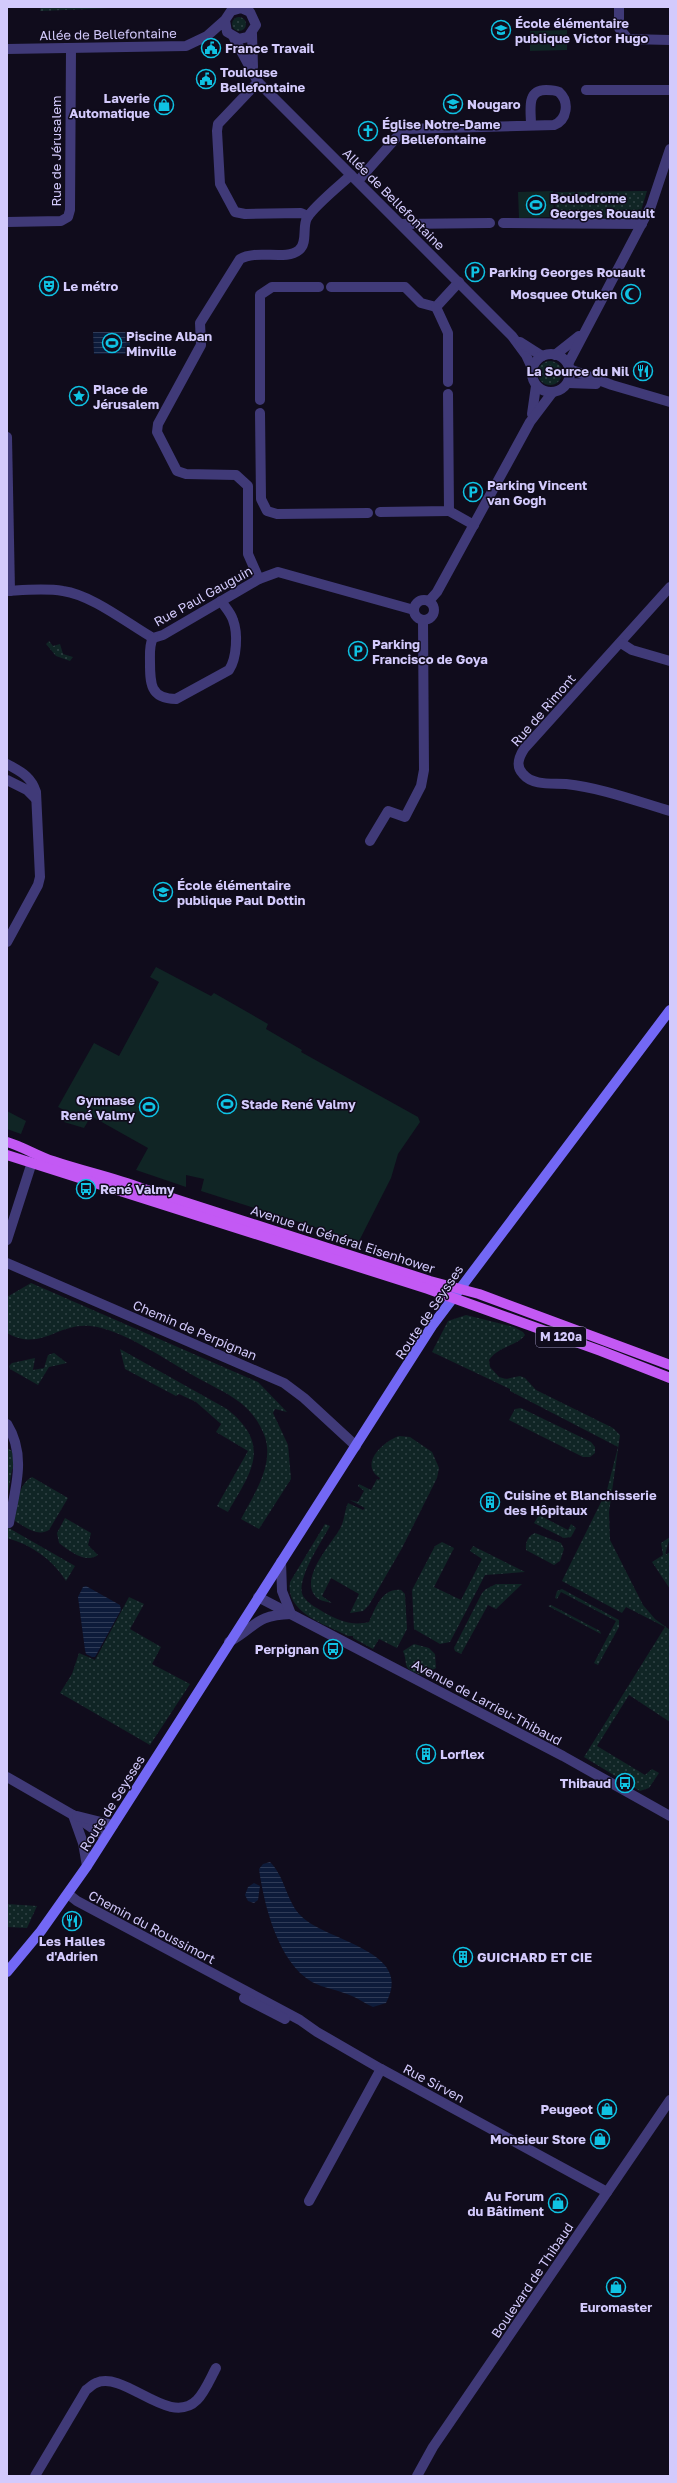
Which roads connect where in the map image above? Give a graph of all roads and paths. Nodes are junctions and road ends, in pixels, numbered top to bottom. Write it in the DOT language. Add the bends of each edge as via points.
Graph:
graph roads {
  1 [pos="258,7"];
  2 [pos="619,7"];
  3 [pos="242,8"];
  4 [pos="225,20"];
  5 [pos="255,20"];
  6 [pos="252,34"];
  7 [pos="207,36"];
  8 [pos="232,37"];
  9 [pos="670,40"];
  10 [pos="71,48"];
  11 [pos="7,49"];
  12 [pos="253,70"];
  13 [pos="258,82"];
  14 [pos="586,90"];
  15 [pos="670,90"];
  16 [pos="531,125"];
  17 [pos="670,148"];
  18 [pos="354,178"];
  19 [pos="308,216"];
  20 [pos="7,222"];
  21 [pos="490,223"];
  22 [pos="503,223"];
  23 [pos="402,224"];
  24 [pos="642,224"];
  25 [pos="459,282"];
  26 [pos="318,287"];
  27 [pos="331,287"];
  28 [pos="436,307"];
  29 [pos="587,327"];
  30 [pos="512,336"];
  31 [pos="555,355"];
  32 [pos="542,356"];
  33 [pos="569,367"];
  34 [pos="532,368"];
  35 [pos="448,382"];
  36 [pos="568,383"];
  37 [pos="612,385"];
  38 [pos="536,386"];
  39 [pos="552,393"];
  40 [pos="448,394"];
  41 [pos="260,400"];
  42 [pos="670,402"];
  43 [pos="260,413"];
  44 [pos="530,422"];
  45 [pos="7,437"];
  46 [pos="449,511"];
  47 [pos="380,512"];
  48 [pos="368,513"];
  49 [pos="474,525"];
  50 [pos="259,579"];
  51 [pos="670,587"];
  52 [pos="9,591"];
  53 [pos="221,601"];
  54 [pos="429,601"];
  55 [pos="414,610"];
  56 [pos="424,621"];
  57 [pos="153,638"];
  58 [pos="621,643"];
  59 [pos="670,661"];
  60 [pos="7,764"];
  61 [pos="7,780"];
  62 [pos="36,799"];
  63 [pos="670,811"];
  64 [pos="370,841"];
  65 [pos="7,942"];
  66 [pos="670,1010"];
  67 [pos="7,1142"];
  68 [pos="35,1152"];
  69 [pos="7,1155"];
  70 [pos="32,1162"];
  71 [pos="7,1240"];
  72 [pos="7,1264"];
  73 [pos="459,1289"];
  74 [pos="452,1299"];
  75 [pos="670,1366"];
  76 [pos="670,1378"];
  77 [pos="7,1424"];
  78 [pos="356,1446"];
  79 [pos="9,1523"];
  80 [pos="281,1562"];
  81 [pos="258,1597"];
  82 [pos="291,1614"];
  83 [pos="229,1642"];
  84 [pos="7,1777"];
  85 [pos="73,1815"];
  86 [pos="670,1816"];
  87 [pos="113,1825"];
  88 [pos="105,1837"];
  89 [pos="87,1866"];
  90 [pos="68,1894"];
  91 [pos="7,1972"];
  92 [pos="381,2069"];
  93 [pos="670,2100"];
  94 [pos="607,2192"];
  95 [pos="309,2201"];
  96 [pos="216,2368"];
  97 [pos="35,2476"];
  98 [pos="417,2476"];
  1 -- 5 [label="street"];
  2 -- 9 [label="street" via="619,28 628,39"];
  3 -- 4 [label="street" via="231,11"];
  3 -- 5 [label="street" via="250,12"];
  4 -- 7 [label="street, Allée de Bellefontaine"];
  4 -- 8 [label="street" via="225,29"];
  5 -- 6 [label="street"];
  6 -- 8 [label="street" via="244,39"];
  6 -- 12 [label="street, Allée de Bellefontaine"];
  7 -- 8 [label="street, Allée de Bellefontaine"];
  7 -- 10 [label="street, Allée de Bellefontaine" via="186,46 174,48"];
  8 -- 12 [label="street, Allée de Bellefontaine"];
  10 -- 11 [label="street, Allée de Bellefontaine"];
  10 -- 20 [label="street, Rue de Jérusalem" via="68,217 60,221"];
  12 -- 13 [label="street, Allée de Bellefontaine"];
  13 -- 18 [label="street, Allée de Bellefontaine"];
  13 -- 19 [label="street" via="218,124 220,184 235,212"];
  14 -- 15 [label="street"];
  16 -- 18 [label="street" via="404,129"];
  17 -- 24 [label="street" via="651,206"];
  18 -- 19 [label="street"];
  18 -- 23 [label="street, Allée de Bellefontaine"];
  19 -- 50 [label="street" via="300,250 291,254 250,254 240,259 200,323 201,345 158,424 157,432 177,471 186,474 236,475 248,486 248,554"];
  21 -- 23 [label="street"];
  22 -- 24 [label="street"];
  23 -- 25 [label="street, Allée de Bellefontaine"];
  24 -- 29 [label="street"];
  25 -- 28 [label="street"];
  25 -- 30 [label="street, Allée de Bellefontaine"];
  26 -- 41 [label="street" via="272,287 260,295"];
  27 -- 28 [label="street" via="399,287 408,290 421,303"];
  28 -- 35 [label="street" via="448,333"];
  29 -- 31 [label="street" via="572,343"];
  29 -- 33 [label="street"];
  30 -- 32 [label="street, Allée de Bellefontaine"];
  30 -- 34 [label="street, Allée de Bellefontaine"];
  31 -- 32 [label="street"];
  31 -- 33 [label="street"];
  32 -- 34 [label="street"];
  33 -- 36 [label="street"];
  33 -- 37 [label="street"];
  34 -- 38 [label="street" via="532,381"];
  36 -- 37 [label="street"];
  36 -- 39 [label="street"];
  37 -- 42 [label="street"];
  38 -- 39 [label="street" via="540,390"];
  38 -- 44 [label="street"];
  39 -- 44 [label="street"];
  40 -- 46 [label="street"];
  43 -- 48 [label="street" via="261,499 268,511 277,514"];
  44 -- 49 [label="street"];
  45 -- 52 [label="street"];
  46 -- 47 [label="street"];
  46 -- 49 [label="street"];
  49 -- 54 [label="street" via="437,592"];
  50 -- 53 [label="street, Rue Paul Gauguin"];
  50 -- 55 [label="street, Rue Paul Gauguin" via="278,572 290,574"];
  51 -- 58 [label="street, Rue de Rimont"];
  52 -- 57 [label="street, Rue Paul Gauguin" via="62,590"];
  53 -- 57 [label="street, Rue Paul Gauguin" via="163,635"];
  53 -- 57 [label="street" via="233,618 236,630 233,664 229,670 176,699 167,699 151,685 150,652"];
  54 -- 55 [label="street" via="421,600"];
  54 -- 56 [label="street" via="435,611 431,618"];
  55 -- 56 [label="street" via="416,617"];
  56 -- 64 [label="street" via="424,770 421,786 405,817 388,810"];
  58 -- 59 [label="street" via="632,650"];
  58 -- 63 [label="street, Rue de Rimont" via="524,749 519,757 518,767 522,774 531,780 590,787"];
  60 -- 62 [label="street" via="29,777 36,792"];
  61 -- 62 [label="street" via="27,790"];
  62 -- 65 [label="street" via="40,865 38,885"];
  66 -- 73 [label="main road, Route de Seysses"];
  67 -- 68 [label="main road, Avenue du Général Eisenhower"];
  68 -- 70 [label="street"];
  68 -- 73 [label="main road, Avenue du Général Eisenhower" via="65,1166 112,1177"];
  69 -- 70 [label="main road, Avenue du Général Eisenhower"];
  70 -- 71 [label="street"];
  70 -- 74 [label="main road, Avenue du Général Eisenhower"];
  72 -- 78 [label="street, Chemin de Perpignan" via="284,1383"];
  73 -- 74 [label="main road, Route de Seysses"];
  73 -- 75 [label="main road, Avenue du Général Eisenhower / M 120a"];
  74 -- 76 [label="main road, Avenue du Général Eisenhower / M 120a"];
  74 -- 78 [label="main road, Route de Seysses"];
  77 -- 79 [label="street" via="13,1434 20,1462"];
  78 -- 80 [label="main road, Route de Seysses"];
  80 -- 81 [label="main road, Route de Seysses"];
  80 -- 82 [label="street" via="282,1591"];
  81 -- 82 [label="street, Avenue de Larrieu-Thibaud"];
  81 -- 83 [label="main road, Route de Seysses"];
  82 -- 83 [label="street, Route de Seysses" via="271,1616 258,1621"];
  82 -- 86 [label="street, Avenue de Larrieu-Thibaud" via="563,1756"];
  83 -- 87 [label="main road, Route de Seysses"];
  84 -- 85 [label="street"];
  85 -- 87 [label="street"];
  85 -- 88 [label="street"];
  85 -- 89 [label="street" via="83,1843"];
  87 -- 88 [label="main road, Route de Seysses"];
  88 -- 89 [label="main road, Route de Seysses"];
  89 -- 90 [label="main road, Route de Seysses"];
  90 -- 91 [label="main road, Route de Seysses"];
  90 -- 92 [label="street, Chemin du Roussimort" via="77,1902 300,2020"];
  92 -- 94 [label="street, Rue Sirven"];
  92 -- 95 [label="street"];
  93 -- 94 [label="street, Boulevard de Thibaud"];
  94 -- 98 [label="street, Boulevard de Thibaud" via="433,2447"];
  96 -- 97 [label="street" via="197,2400 186,2407 171,2407 111,2381 96,2382 86,2390"];
}
